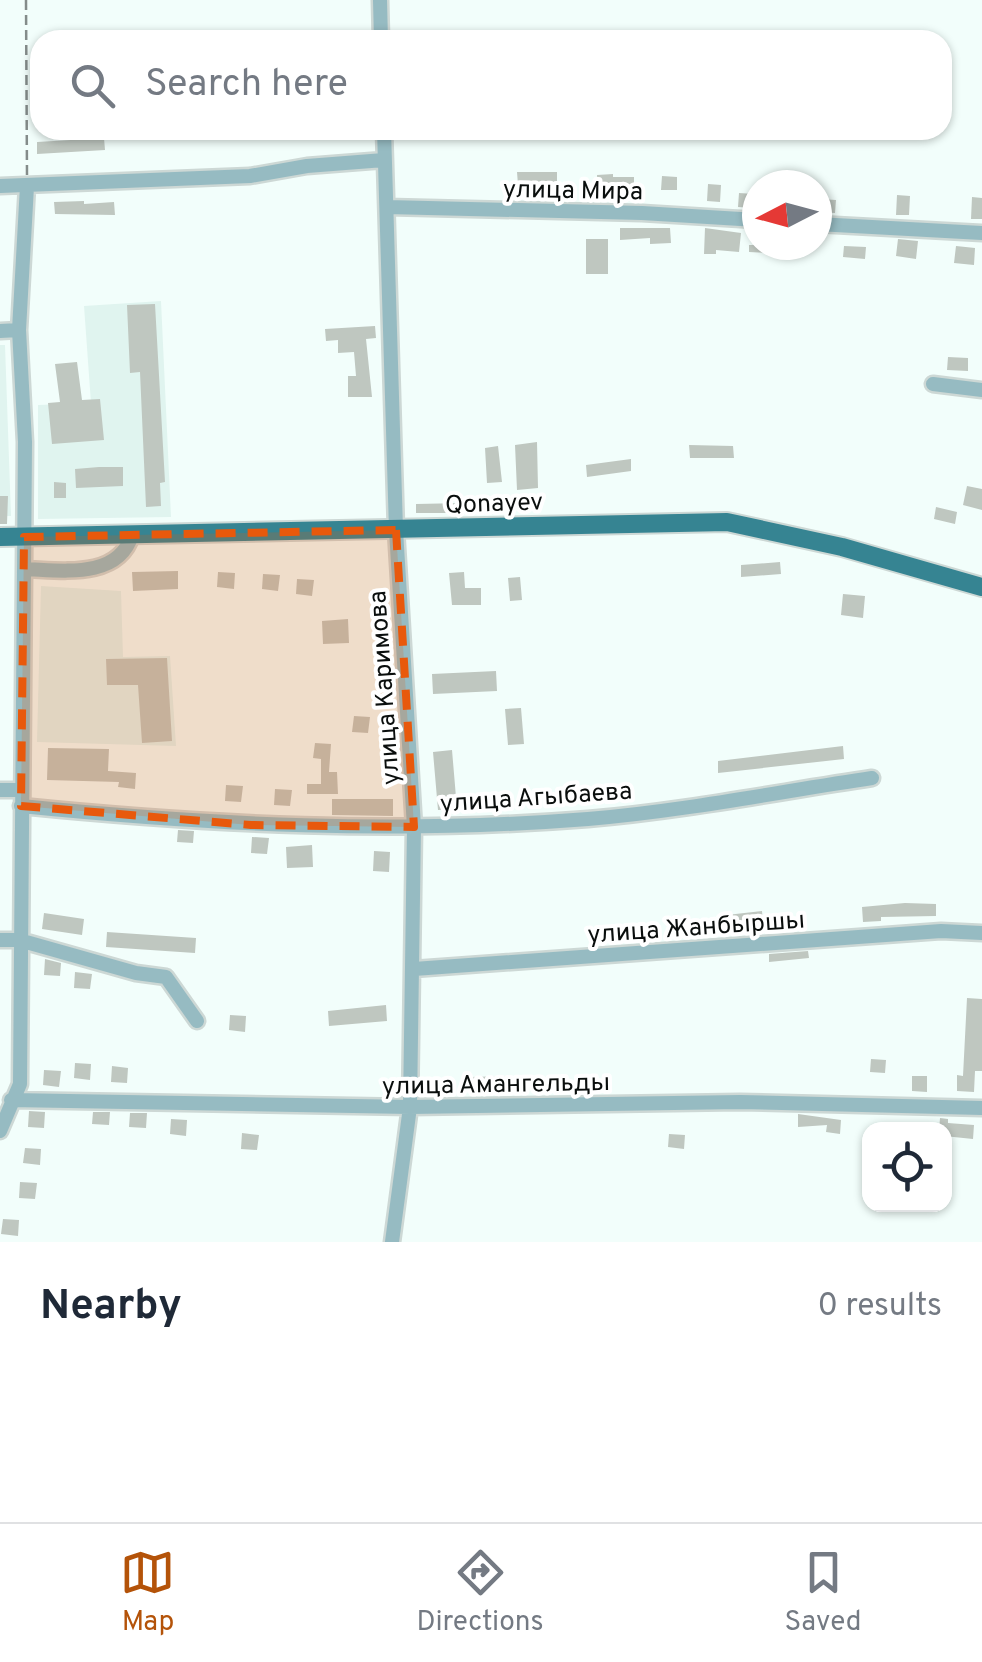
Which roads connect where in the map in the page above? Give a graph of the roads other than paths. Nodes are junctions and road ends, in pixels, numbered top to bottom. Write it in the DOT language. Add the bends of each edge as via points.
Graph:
graph roads {
  1 [pos="380,0"];
  2 [pos="381,30"];
  3 [pos="384,140"];
  4 [pos="384,160"];
  5 [pos="0,186"];
  6 [pos="27,186"];
  7 [pos="387,207"];
  8 [pos="742,219"];
  9 [pos="832,225"];
  10 [pos="982,233"];
  11 [pos="19,330"];
  12 [pos="0,331"];
  13 [pos="934,384"];
  14 [pos="982,390"];
  15 [pos="396,530"];
  16 [pos="132,535"];
  17 [pos="0,537"];
  18 [pos="24,537"];
  19 [pos="24,569"];
  20 [pos="982,587"];
  21 [pos="872,778"];
  22 [pos="0,790"];
  23 [pos="21,798"];
  24 [pos="414,827"];
  25 [pos="982,932"];
  26 [pos="0,940"];
  27 [pos="19,940"];
  28 [pos="414,969"];
  29 [pos="196,1021"];
  30 [pos="11,1100"];
  31 [pos="410,1108"];
  32 [pos="982,1108"];
  33 [pos="1,1126"];
  34 [pos="392,1242"];
  1 -- 2 [label="street"];
  3 -- 4 [label="street, улица Каримова"];
  4 -- 6 [label="street" via="250,176"];
  4 -- 7 [label="street, улица Каримова"];
  5 -- 6 [label="street"];
  6 -- 11 [label="street"];
  7 -- 8 [label="street, улица Мира"];
  7 -- 15 [label="street, улица Каримова"];
  9 -- 10 [label="street"];
  11 -- 12 [label="street"];
  11 -- 18 [label="street"];
  13 -- 14 [label="street"];
  15 -- 16 [label="main road, Qonayev"];
  15 -- 20 [label="main road, Qonayev" via="727,522"];
  15 -- 24 [label="street, улица Каримова"];
  16 -- 18 [label="main road, Qonayev"];
  16 -- 19 [label="street" via="120,556 101,566"];
  17 -- 18 [label="main road, Qonayev"];
  18 -- 19 [label="street"];
  19 -- 23 [label="street"];
  21 -- 24 [label="street, улица Агыбаева" via="589,819"];
  22 -- 23 [label="street, улица Агыбаева"];
  23 -- 24 [label="street, улица Агыбаева" via="251,826"];
  23 -- 27 [label="street"];
  24 -- 28 [label="street, улица Каримова"];
  25 -- 28 [label="street, улица Жанбыршы"];
  26 -- 27 [label="street"];
  27 -- 29 [label="street" via="166,977"];
  27 -- 30 [label="street" via="20,1084"];
  28 -- 31 [label="street, улица Каримова"];
  30 -- 31 [label="street, улица Амангельды"];
  30 -- 33 [label="street"];
  31 -- 32 [label="street, улица Амангельды" via="740,1102"];
  31 -- 34 [label="street, улица Каримова"];
}
